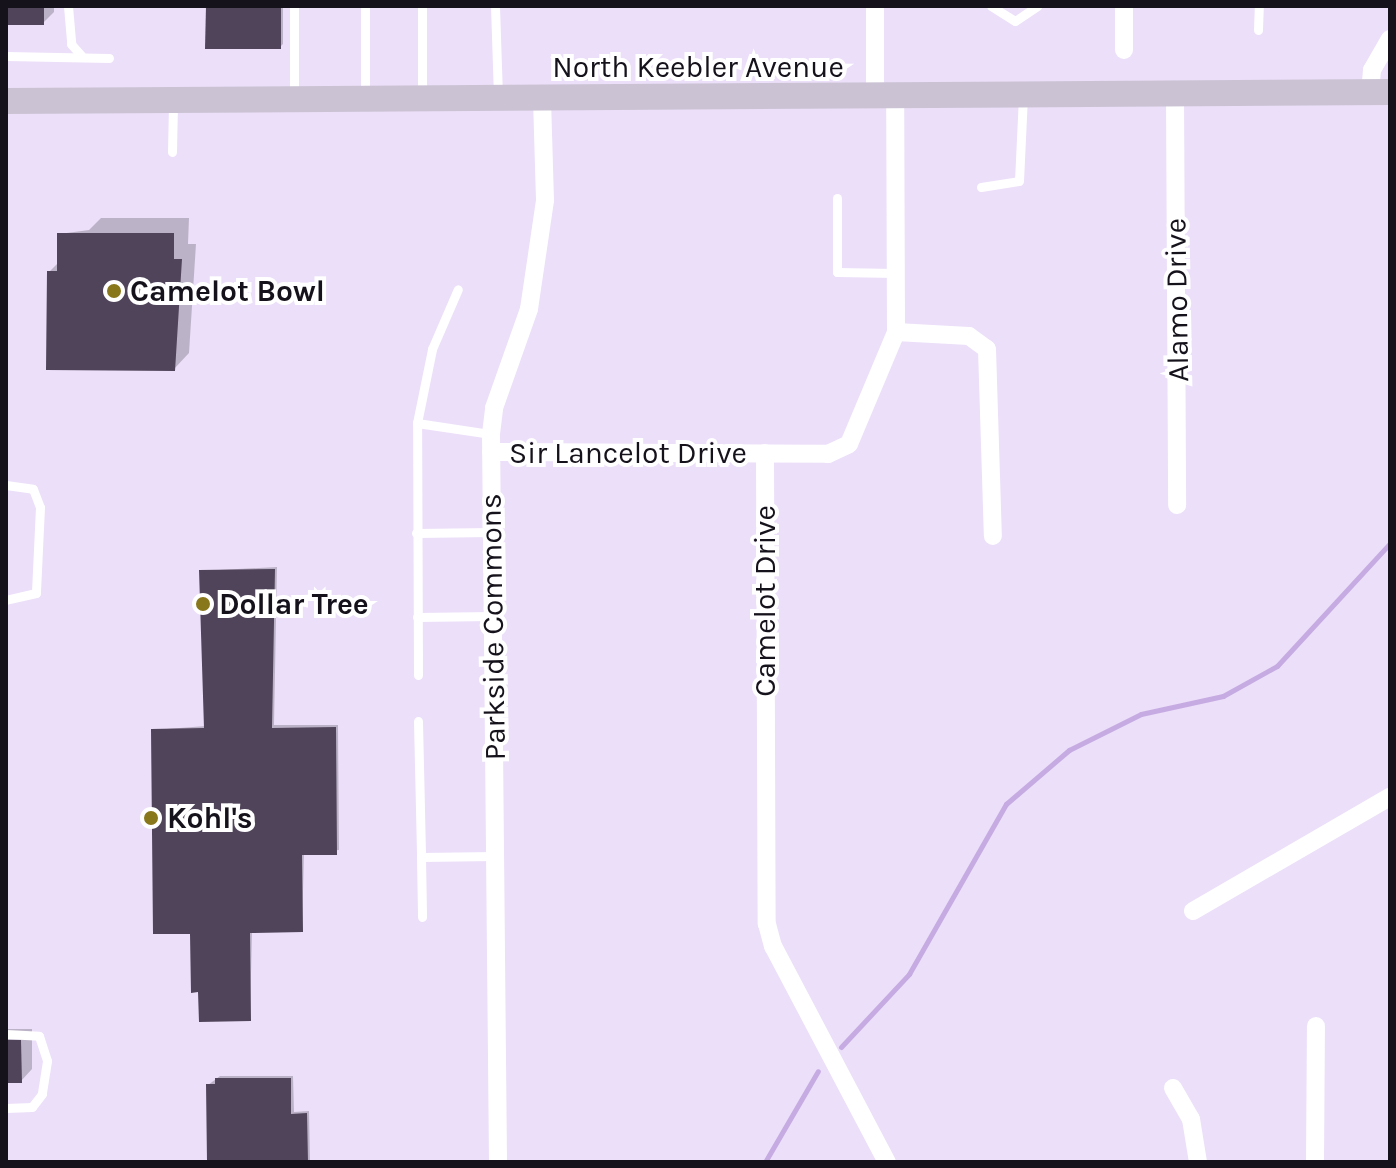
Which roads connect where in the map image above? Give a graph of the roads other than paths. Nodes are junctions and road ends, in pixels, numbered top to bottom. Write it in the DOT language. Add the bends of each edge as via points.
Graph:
graph roads {
  1 [pos="68,6"];
  2 [pos="294,6"];
  3 [pos="365,6"];
  4 [pos="422,6"];
  5 [pos="495,6"];
  6 [pos="875,6"];
  7 [pos="991,6"];
  8 [pos="1037,6"];
  9 [pos="1124,6"];
  10 [pos="1259,6"];
  11 [pos="1258,30"];
  12 [pos="1390,39"];
  13 [pos="1124,50"];
  14 [pos="81,55"];
  15 [pos="6,56"];
  16 [pos="109,58"];
  17 [pos="1380,93"];
  18 [pos="1175,95"];
  19 [pos="1023,97"];
  20 [pos="885,98"];
  21 [pos="294,99"];
  22 [pos="173,100"];
  23 [pos="365,100"];
  24 [pos="422,100"];
  25 [pos="498,100"];
  26 [pos="542,100"];
  27 [pos="6,101"];
  28 [pos="172,152"];
  29 [pos="981,187"];
  30 [pos="837,198"];
  31 [pos="896,273"];
  32 [pos="458,289"];
  33 [pos="896,332"];
  34 [pos="417,423"];
  35 [pos="491,443"];
  36 [pos="765,453"];
  37 [pos="6,485"];
  38 [pos="1177,505"];
  39 [pos="492,532"];
  40 [pos="416,533"];
  41 [pos="993,536"];
  42 [pos="6,600"];
  43 [pos="493,616"];
  44 [pos="417,617"];
  45 [pos="418,675"];
  46 [pos="418,721"];
  47 [pos="1390,797"];
  48 [pos="495,856"];
  49 [pos="421,857"];
  50 [pos="1193,911"];
  51 [pos="422,917"];
  52 [pos="1316,1026"];
  53 [pos="6,1034"];
  54 [pos="1173,1088"];
  55 [pos="6,1108"];
  56 [pos="498,1162"];
  57 [pos="887,1162"];
  58 [pos="1198,1162"];
  59 [pos="1315,1162"];
  1 -- 14 [label="lane" via="71,44"];
  2 -- 21 [label="lane"];
  3 -- 23 [label="lane"];
  4 -- 24 [label="lane"];
  5 -- 25 [label="lane"];
  6 -- 20 [label="street"];
  7 -- 8 [label="lane" via="1015,21"];
  9 -- 13 [label="street"];
  10 -- 11 [label="lane"];
  12 -- 17 [label="street" via="1376,59"];
  14 -- 15 [label="lane"];
  14 -- 16 [label="lane"];
  17 -- 18 [label="street, North Keebler Avenue"];
  18 -- 19 [label="street, North Keebler Avenue"];
  18 -- 38 [label="street, Alamo Drive"];
  19 -- 20 [label="street, North Keebler Avenue"];
  19 -- 29 [label="lane" via="1019,181"];
  20 -- 26 [label="street, North Keebler Avenue"];
  20 -- 31 [label="street"];
  21 -- 22 [label="street, North Keebler Avenue"];
  21 -- 23 [label="street, North Keebler Avenue"];
  22 -- 27 [label="street, North Keebler Avenue"];
  22 -- 28 [label="lane"];
  23 -- 24 [label="street, North Keebler Avenue"];
  24 -- 25 [label="street, North Keebler Avenue"];
  25 -- 26 [label="street, North Keebler Avenue"];
  26 -- 35 [label="street, Parkside Commons" via="545,200 529,309 494,408"];
  30 -- 31 [label="lane" via="837,272"];
  31 -- 33 [label="street"];
  32 -- 34 [label="lane" via="432,349"];
  33 -- 36 [label="street" via="849,444 828,454"];
  33 -- 41 [label="street" via="969,336 987,349"];
  34 -- 35 [label="lane"];
  34 -- 40 [label="lane"];
  35 -- 36 [label="street, Sir Lancelot Drive"];
  35 -- 39 [label="street, Parkside Commons"];
  36 -- 57 [label="street, Camelot Drive" via="767,924 773,946"];
  37 -- 42 [label="lane" via="33,489 40,507 36,593"];
  39 -- 40 [label="lane"];
  39 -- 43 [label="street, Parkside Commons"];
  40 -- 44 [label="lane"];
  43 -- 44 [label="lane"];
  43 -- 48 [label="street, Parkside Commons"];
  44 -- 45 [label="lane"];
  46 -- 49 [label="lane"];
  47 -- 50 [label="street"];
  48 -- 49 [label="lane"];
  48 -- 56 [label="street, Parkside Commons"];
  49 -- 51 [label="lane"];
  52 -- 59 [label="street"];
  53 -- 55 [label="lane" via="39,1036 47,1061 42,1094 32,1107"];
  54 -- 58 [label="street" via="1191,1119"];
}
